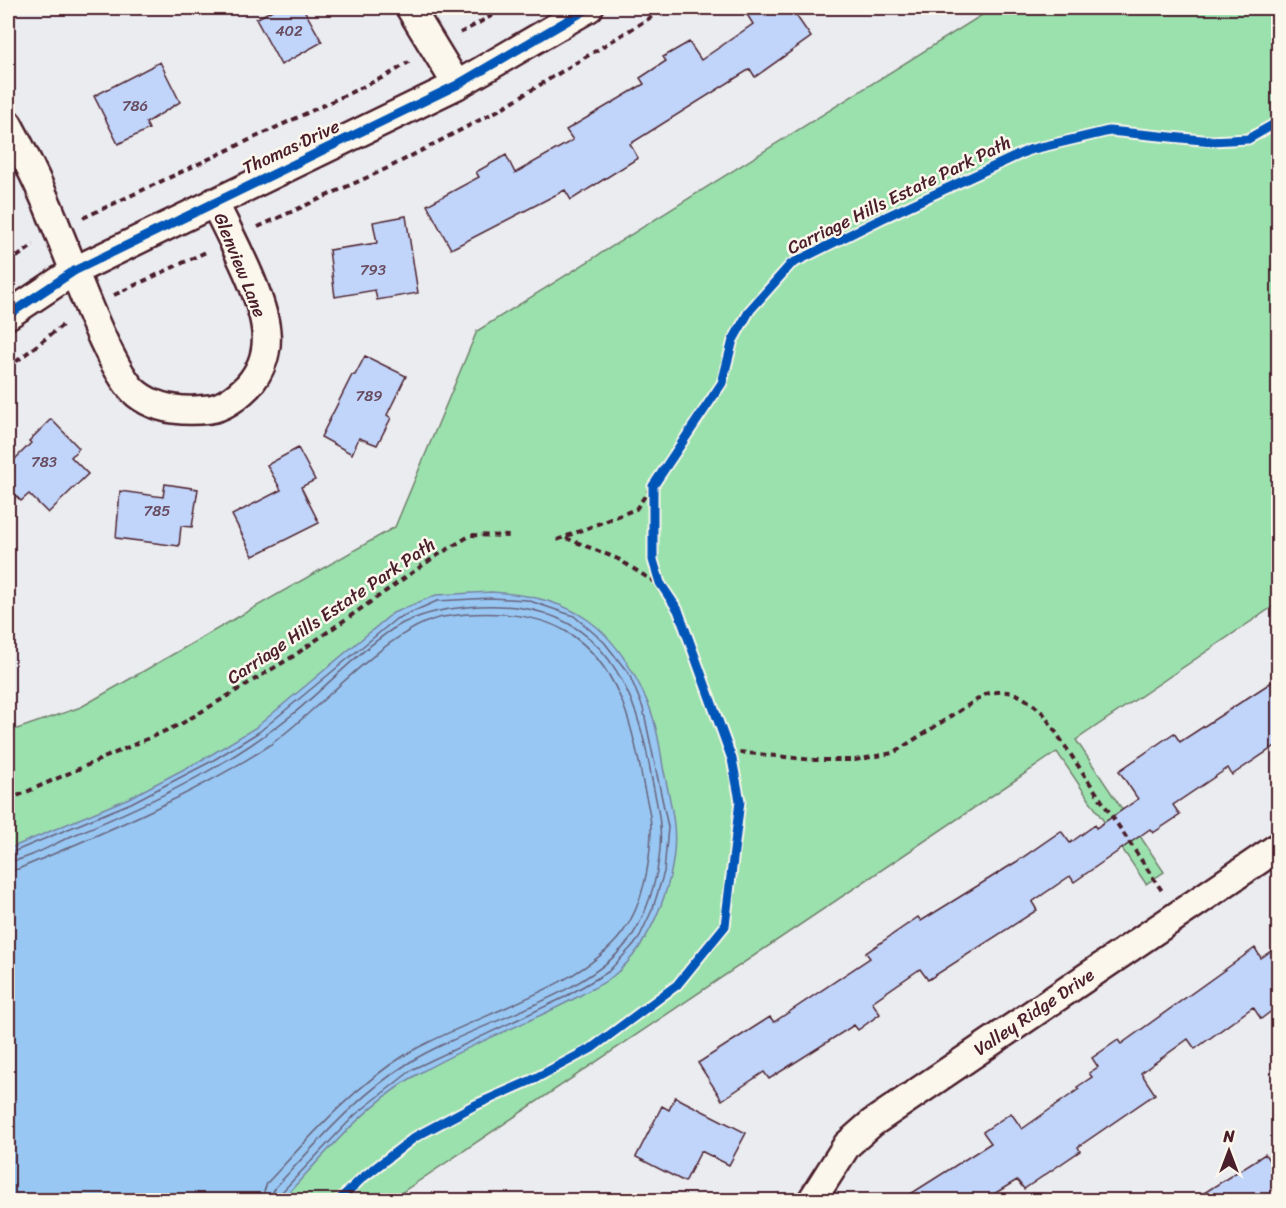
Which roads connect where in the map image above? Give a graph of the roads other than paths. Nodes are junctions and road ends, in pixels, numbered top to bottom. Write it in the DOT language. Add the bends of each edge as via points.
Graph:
graph roads {
  1 [pos="410,8"];
  2 [pos="590,8"];
  3 [pos="457,85"];
  4 [pos="8,124"];
  5 [pos="214,202"];
  6 [pos="74,271"];
  7 [pos="8,315"];
  8 [pos="1278,847"];
  9 [pos="812,1200"];
  1 -- 3 [label="street"];
  2 -- 3 [label="street, Thomas Drive"];
  3 -- 5 [label="street, Thomas Drive"];
  4 -- 6 [label="street, Glenview Lane" via="29,163"];
  5 -- 6 [label="street, Thomas Drive"];
  5 -- 6 [label="street, Glenview Lane" via="255,294 266,331 259,373 238,396 215,408 189,412 158,405 135,393 120,372"];
  6 -- 7 [label="street, Thomas Drive"];
  8 -- 9 [label="street, Valley Ridge Drive" via="872,1123 847,1145"];
}
